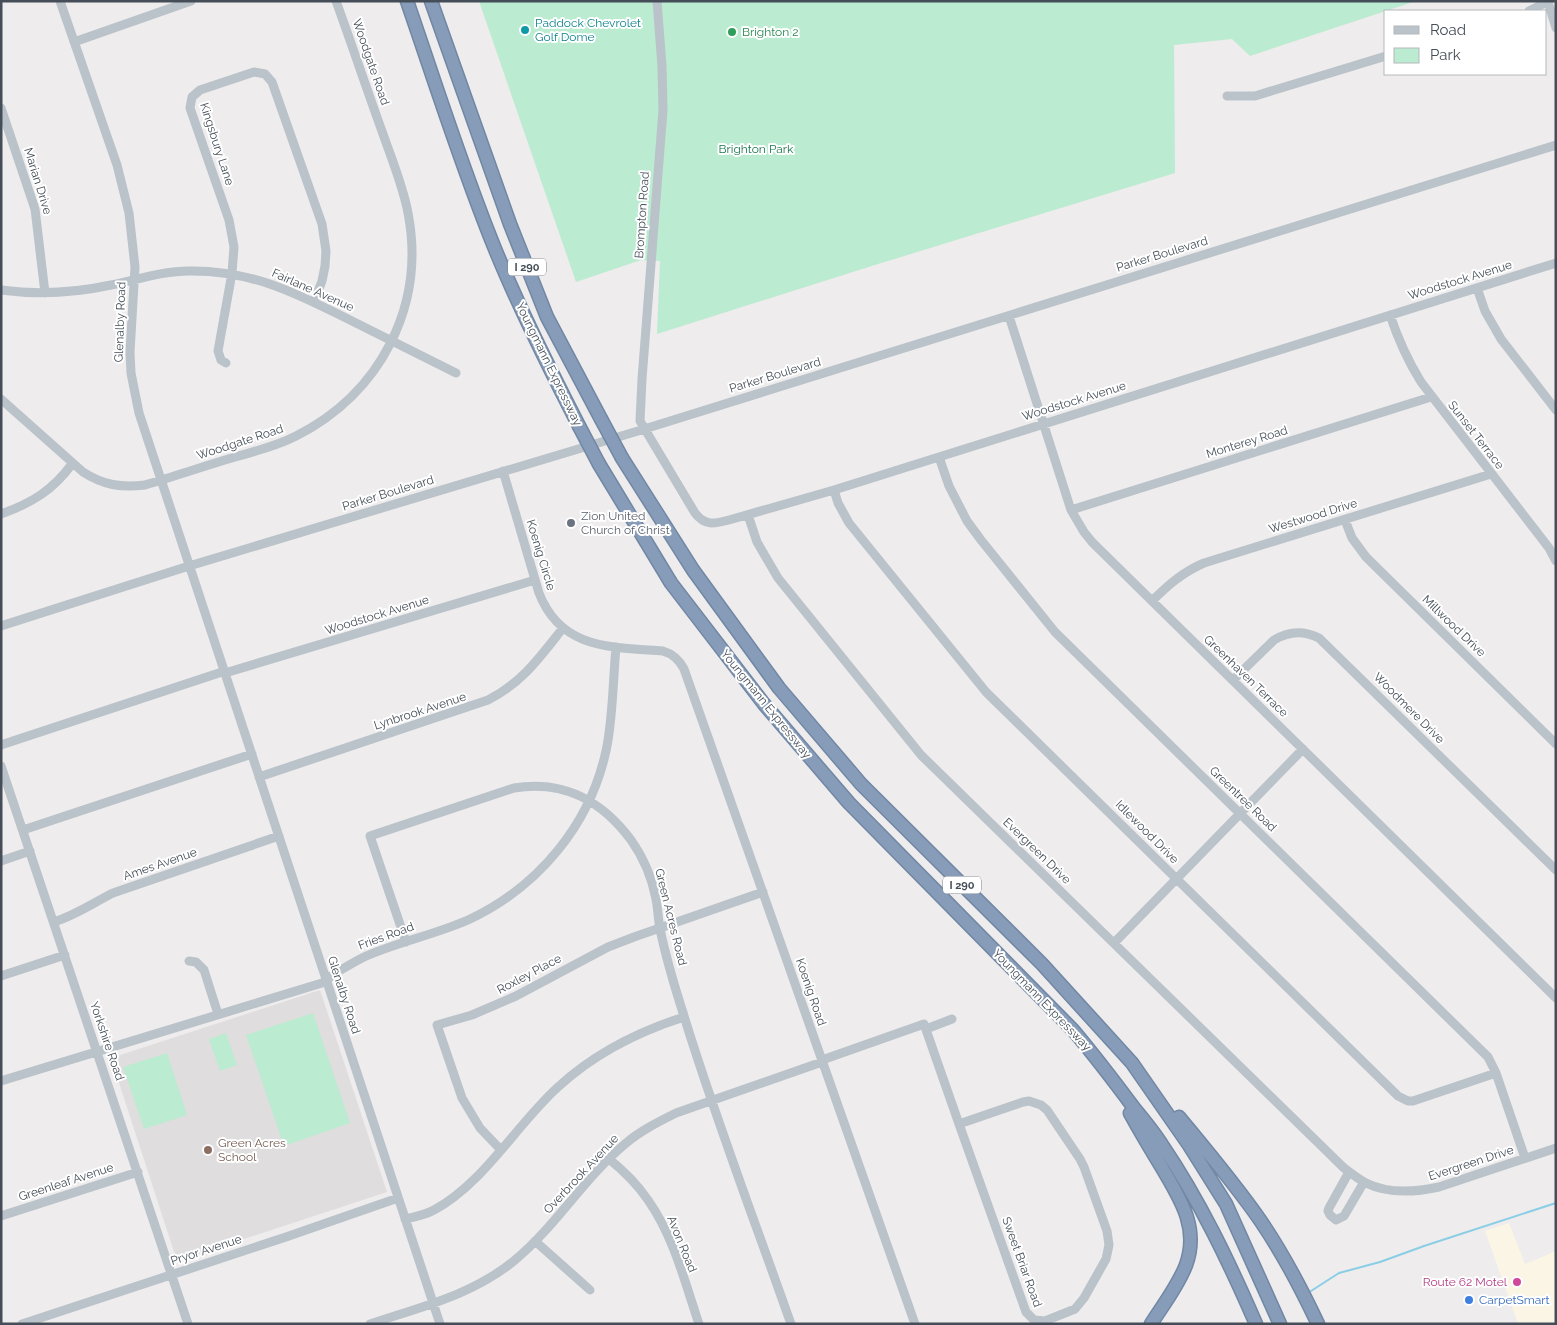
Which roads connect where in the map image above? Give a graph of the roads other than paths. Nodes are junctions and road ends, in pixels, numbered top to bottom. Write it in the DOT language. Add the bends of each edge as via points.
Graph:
graph roads {
  1 [pos="60,1"];
  2 [pos="191,1"];
  3 [pos="336,1"];
  4 [pos="406,1"];
  5 [pos="431,1"];
  6 [pos="657,1"];
  7 [pos="1548,2"];
  8 [pos="1531,10"];
  9 [pos="1556,28"];
  10 [pos="74,42"];
  11 [pos="1384,57"];
  12 [pos="1227,96"];
  13 [pos="1,108"];
  14 [pos="1556,145"];
  15 [pos="1556,264"];
  16 [pos="232,273"];
  17 [pos="135,279"];
  18 [pos="1477,288"];
  19 [pos="1,290"];
  20 [pos="45,293"];
  21 [pos="314,302"];
  22 [pos="1390,315"];
  23 [pos="1010,316"];
  24 [pos="392,341"];
  25 [pos="226,363"];
  26 [pos="456,373"];
  27 [pos="1431,397"];
  28 [pos="1,399"];
  29 [pos="1556,410"];
  30 [pos="1044,424"];
  31 [pos="645,429"];
  32 [pos="939,457"];
  33 [pos="72,464"];
  34 [pos="503,471"];
  35 [pos="1491,474"];
  36 [pos="161,480"];
  37 [pos="834,490"];
  38 [pos="1071,510"];
  39 [pos="1,514"];
  40 [pos="748,515"];
  41 [pos="1345,520"];
  42 [pos="1556,562"];
  43 [pos="189,566"];
  44 [pos="535,580"];
  45 [pos="1152,601"];
  46 [pos="1,626"];
  47 [pos="563,628"];
  48 [pos="616,647"];
  49 [pos="684,668"];
  50 [pos="225,672"];
  51 [pos="1233,680"];
  52 [pos="1555,742"];
  53 [pos="1,745"];
  54 [pos="1303,749"];
  55 [pos="252,754"];
  56 [pos="1,766"];
  57 [pos="259,777"];
  58 [pos="589,801"];
  59 [pos="1240,814"];
  60 [pos="23,830"];
  61 [pos="279,836"];
  62 [pos="30,851"];
  63 [pos="1,860"];
  64 [pos="1556,870"];
  65 [pos="1176,879"];
  66 [pos="763,892"];
  67 [pos="54,922"];
  68 [pos="660,928"];
  69 [pos="406,942"];
  70 [pos="1114,943"];
  71 [pos="65,955"];
  72 [pos="189,961"];
  73 [pos="1,976"];
  74 [pos="326,981"];
  75 [pos="1556,998"];
  76 [pos="218,1014"];
  77 [pos="684,1017"];
  78 [pos="952,1019"];
  79 [pos="926,1029"];
  80 [pos="97,1051"];
  81 [pos="822,1061"];
  82 [pos="1132,1063"];
  83 [pos="1102,1065"];
  84 [pos="1496,1073"];
  85 [pos="1,1081"];
  86 [pos="712,1100"];
  87 [pos="959,1124"];
  88 [pos="1556,1148"];
  89 [pos="500,1150"];
  90 [pos="1525,1158"];
  91 [pos="609,1159"];
  92 [pos="138,1172"];
  93 [pos="1349,1172"];
  94 [pos="1364,1182"];
  95 [pos="398,1198"];
  96 [pos="1,1216"];
  97 [pos="405,1219"];
  98 [pos="536,1241"];
  99 [pos="172,1275"];
  100 [pos="590,1290"];
  101 [pos="433,1303"];
  102 [pos="22,1324"];
  103 [pos="188,1324"];
  104 [pos="370,1324"];
  105 [pos="440,1324"];
  106 [pos="699,1324"];
  107 [pos="791,1324"];
  108 [pos="915,1324"];
  109 [pos="1151,1324"];
  110 [pos="1256,1324"];
  111 [pos="1280,1324"];
  112 [pos="1318,1324"];
  1 -- 10 [label="street, Glenalby Road"];
  2 -- 10 [label="street"];
  3 -- 24 [label="street, Woodgate Road" via="408,213 412,247 409,289"];
  4 -- 83 [label="highway, Youngmann Expressway / I 290, bridge" via="493,244 529,328 599,464 671,583 764,704 849,803 1073,1030"];
  5 -- 82 [label="highway, Youngmann Expressway / I 290, bridge" via="510,224 548,316 622,458 693,570 785,695 861,784 1042,964"];
  6 -- 31 [label="street, Brompton Road" via="663,103 642,379 640,421"];
  7 -- 8 [label="street"];
  7 -- 9 [label="street"];
  10 -- 17 [label="street, Glenalby Road" via="124,189"];
  11 -- 12 [label="street" via="1255,96"];
  13 -- 20 [label="street, Marian Drive" via="31,191"];
  14 -- 23 [label="street, Parker Boulevard"];
  15 -- 18 [label="street, Woodstock Avenue"];
  16 -- 17 [label="street, Fairlane Avenue" via="172,272"];
  16 -- 21 [label="street, Fairlane Avenue" via="265,282"];
  16 -- 21 [label="street, Kingsbury Lane" via="232,233 190,102 200,90 260,72 269,76 272,82 322,224 325,266"];
  16 -- 25 [label="street, Kingsbury Lane" via="218,351"];
  17 -- 20 [label="street, Fairlane Avenue" via="92,289"];
  17 -- 36 [label="street, Glenalby Road" via="130,352 132,380"];
  18 -- 22 [label="street, Woodstock Avenue"];
  18 -- 29 [label="street" via="1485,311 1501,339"];
  19 -- 20 [label="street, Fairlane Avenue"];
  21 -- 24 [label="street, Fairlane Avenue"];
  22 -- 27 [label="street, Sunset Terrace" via="1411,366"];
  22 -- 30 [label="street, Woodstock Avenue"];
  23 -- 30 [label="street, Greenhaven Terrace"];
  23 -- 31 [label="street, Parker Boulevard"];
  24 -- 26 [label="street, Fairlane Avenue"];
  24 -- 36 [label="street, Woodgate Road" via="374,372 356,394 310,429 281,443"];
  27 -- 35 [label="street, Sunset Terrace"];
  27 -- 38 [label="street, Monterey Road"];
  28 -- 33 [label="street, Woodgate Road"];
  30 -- 32 [label="street, Woodstock Avenue"];
  30 -- 38 [label="street, Greenhaven Terrace"];
  31 -- 34 [label="street, Parker Boulevard"];
  31 -- 40 [label="street, Woodstock Avenue" via="700,520 711,523"];
  32 -- 37 [label="street, Woodstock Avenue"];
  32 -- 59 [label="street, Greentree Road" via="967,521 1055,632"];
  33 -- 36 [label="street, Woodgate Road" via="92,478 110,485 134,486"];
  33 -- 39 [label="street" via="44,494"];
  34 -- 43 [label="street, Parker Boulevard"];
  34 -- 44 [label="street, Koenig Circle"];
  35 -- 41 [label="street, Westwood Drive"];
  35 -- 42 [label="street, Sunset Terrace" via="1549,548"];
  36 -- 43 [label="street, Glenalby Road"];
  37 -- 40 [label="street, Woodstock Avenue"];
  37 -- 65 [label="street, Idlewood Drive" via="849,523 986,692"];
  38 -- 45 [label="street, Greenhaven Terrace" via="1092,542"];
  40 -- 70 [label="street, Evergreen Drive" via="767,561 778,578 921,755"];
  41 -- 45 [label="street, Westwood Drive" via="1204,563 1170,583"];
  41 -- 52 [label="street, Millwood Drive" via="1352,538 1366,557"];
  43 -- 46 [label="street, Parker Boulevard"];
  43 -- 50 [label="street, Glenalby Road"];
  44 -- 47 [label="street, Koenig Circle" via="544,606"];
  44 -- 50 [label="street, Woodstock Avenue"];
  45 -- 51 [label="street, Greenhaven Terrace"];
  47 -- 48 [label="street, Koenig Circle" via="591,643"];
  47 -- 57 [label="street, Lynbrook Avenue" via="531,668 499,695"];
  48 -- 49 [label="street, Koenig Circle" via="663,651 676,657"];
  48 -- 58 [label="street, Fries Road" via="607,745"];
  49 -- 66 [label="street, Koenig Road"];
  50 -- 53 [label="street, Woodstock Avenue"];
  50 -- 55 [label="street, Glenalby Road"];
  51 -- 54 [label="street, Greenhaven Terrace"];
  51 -- 64 [label="street, Woodmere Drive" via="1274,640 1297,632 1312,634"];
  54 -- 59 [label="street"];
  54 -- 75 [label="street, Greenhaven Terrace"];
  55 -- 57 [label="street, Glenalby Road"];
  55 -- 60 [label="street"];
  56 -- 60 [label="street, Yorkshire Road"];
  57 -- 61 [label="street, Glenalby Road"];
  58 -- 68 [label="street, Green Acres Road" via="612,819 640,854 652,882"];
  58 -- 69 [label="street, Fries Road" via="559,850 512,895 465,921"];
  58 -- 69 [label="street, Green Acres Road" via="554,787 514,788 370,836"];
  59 -- 65 [label="street"];
  59 -- 84 [label="street, Greentree Road" via="1488,1057"];
  60 -- 62 [label="street, Yorkshire Road"];
  61 -- 67 [label="street, Ames Avenue" via="113,893 79,913"];
  61 -- 74 [label="street, Glenalby Road"];
  62 -- 63 [label="street"];
  62 -- 67 [label="street, Yorkshire Road"];
  65 -- 70 [label="street"];
  65 -- 84 [label="street, Idlewood Drive" via="1403,1099 1413,1101"];
  66 -- 68 [label="street, Roxley Place"];
  66 -- 81 [label="street, Koenig Road"];
  67 -- 71 [label="street, Yorkshire Road"];
  68 -- 77 [label="street, Green Acres Road"];
  68 -- 89 [label="street, Roxley Place" via="596,953 494,1006 437,1025 462,1098 480,1128"];
  69 -- 74 [label="street, Fries Road" via="363,958"];
  70 -- 93 [label="street, Evergreen Drive"];
  71 -- 73 [label="street"];
  71 -- 80 [label="street, Yorkshire Road"];
  72 -- 76 [label="street" via="196,962 204,970"];
  74 -- 76 [label="street, Fries Road"];
  74 -- 95 [label="street, Glenalby Road"];
  76 -- 80 [label="street, Fries Road"];
  77 -- 86 [label="street, Green Acres Road"];
  77 -- 89 [label="street" via="629,1038 588,1062 543,1101"];
  78 -- 79 [label="street"];
  79 -- 81 [label="street" via="924,1024"];
  79 -- 87 [label="street, Sweet Briar Road"];
  80 -- 85 [label="street, Fries Road"];
  80 -- 92 [label="street, Yorkshire Road"];
  81 -- 86 [label="street, Overbrook Avenue"];
  81 -- 108 [label="street, Koenig Road"];
  82 -- 111 [label="highway, Youngmann Expressway / I 290" via="1226,1204"];
  82 -- 112 [label="highway" via="1223,1169 1260,1219"];
  83 -- 109 [label="highway" via="1183,1204 1190,1228 1189,1251 1180,1278"];
  83 -- 110 [label="highway, Youngmann Expressway / I 290" via="1162,1144 1189,1188 1229,1263"];
  84 -- 90 [label="street, Greentree Road"];
  86 -- 91 [label="street, Overbrook Avenue" via="658,1122 624,1144"];
  86 -- 107 [label="street, Green Acres Road"];
  87 -- 87 [label="street, Sweet Briar Road" via="1026,1312 1034,1320 1045,1321 1075,1309 1106,1259 1109,1245 1107,1231 1080,1159 1046,1110 1035,1102 1023,1102"];
  88 -- 90 [label="street, Evergreen Drive"];
  89 -- 97 [label="street" via="449,1200 429,1212"];
  90 -- 94 [label="street, Evergreen Drive" via="1439,1188 1396,1191"];
  91 -- 98 [label="street, Overbrook Avenue"];
  91 -- 106 [label="street, Avon Road" via="637,1185 658,1216"];
  92 -- 96 [label="street, Greenleaf Avenue"];
  92 -- 99 [label="street, Yorkshire Road"];
  93 -- 94 [label="street, Evergreen Drive"];
  93 -- 94 [label="street" via="1328,1208 1336,1220 1344,1216"];
  95 -- 97 [label="street, Glenalby Road"];
  95 -- 99 [label="street, Pryor Avenue"];
  97 -- 101 [label="street, Glenalby Road"];
  98 -- 100 [label="street"];
  98 -- 101 [label="street, Overbrook Avenue" via="515,1261 485,1281"];
  99 -- 102 [label="street, Pryor Avenue"];
  99 -- 103 [label="street, Yorkshire Road"];
  101 -- 104 [label="street, Overbrook Avenue"];
  101 -- 105 [label="street, Glenalby Road"];
}
